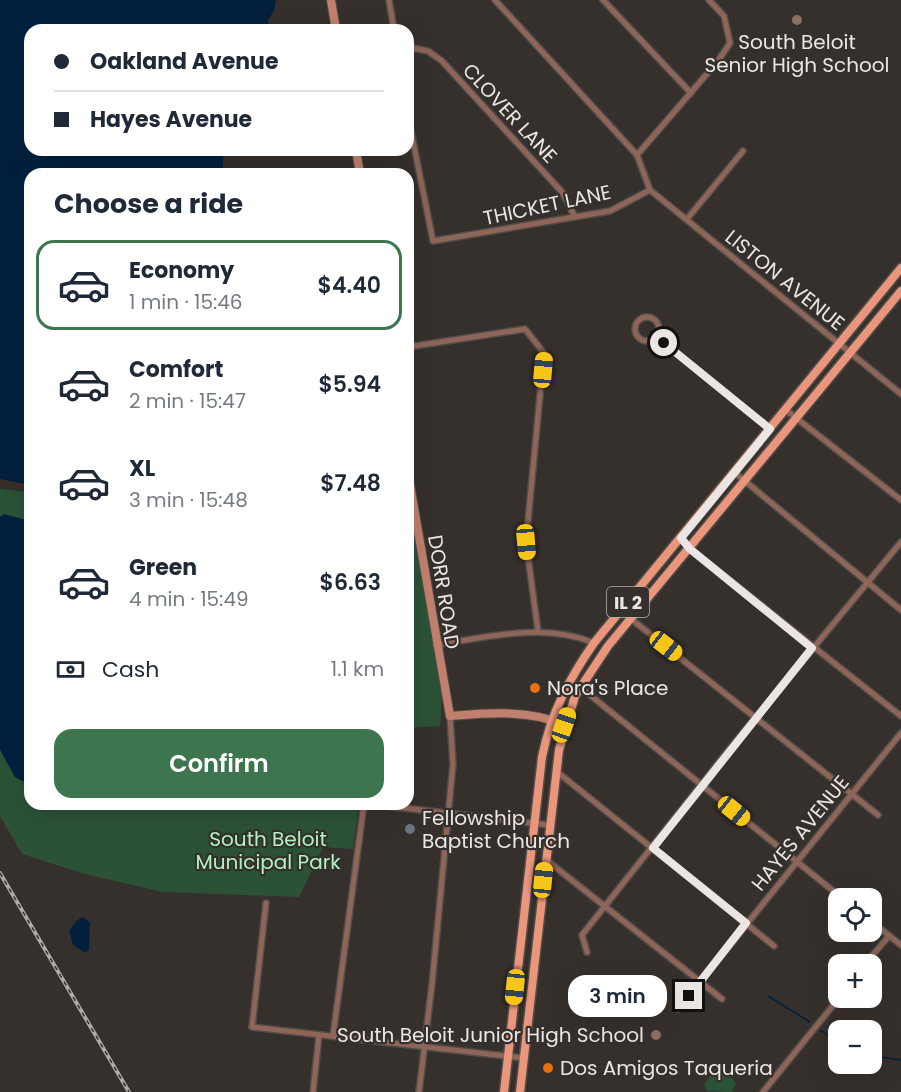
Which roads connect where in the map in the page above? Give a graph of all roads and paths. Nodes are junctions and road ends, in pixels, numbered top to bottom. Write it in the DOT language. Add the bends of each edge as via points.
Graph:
graph roads {
  1 [pos="331,0"];
  2 [pos="389,0"];
  3 [pos="495,0"];
  4 [pos="603,0"];
  5 [pos="710,0"];
  6 [pos="335,24"];
  7 [pos="393,24"];
  8 [pos="414,48"];
  9 [pos="691,93"];
  10 [pos="414,149"];
  11 [pos="743,151"];
  12 [pos="637,155"];
  13 [pos="650,190"];
  14 [pos="575,217"];
  15 [pos="687,219"];
  16 [pos="901,268"];
  17 [pos="901,291"];
  18 [pos="656,336"];
  19 [pos="839,344"];
  20 [pos="414,346"];
  21 [pos="850,353"];
  22 [pos="901,394"];
  23 [pos="786,410"];
  24 [pos="798,418"];
  25 [pos="770,429"];
  26 [pos="734,472"];
  27 [pos="746,482"];
  28 [pos="901,500"];
  29 [pos="414,510"];
  30 [pos="681,538"];
  31 [pos="901,542"];
  32 [pos="690,549"];
  33 [pos="866,582"];
  34 [pos="901,609"];
  35 [pos="621,611"];
  36 [pos="632,619"];
  37 [pos="538,631"];
  38 [pos="594,643"];
  39 [pos="436,645"];
  40 [pos="812,648"];
  41 [pos="580,687"];
  42 [pos="450,716"];
  43 [pos="901,716"];
  44 [pos="756,717"];
  45 [pos="552,719"];
  46 [pos="564,725"];
  47 [pos="901,733"];
  48 [pos="556,771"];
  49 [pos="704,785"];
  50 [pos="851,795"];
  51 [pos="414,809"];
  52 [pos="363,810"];
  53 [pos="448,813"];
  54 [pos="878,815"];
  55 [pos="534,822"];
  56 [pos="549,825"];
  57 [pos="653,848"];
  58 [pos="545,860"];
  59 [pos="796,862"];
  60 [pos="829,888"];
  61 [pos="266,903"];
  62 [pos="605,906"];
  63 [pos="746,923"];
  64 [pos="882,930"];
  65 [pos="889,936"];
  66 [pos="901,945"];
  67 [pos="774,946"];
  68 [pos="587,952"];
  69 [pos="874,954"];
  70 [pos="701,983"];
  71 [pos="722,999"];
  72 [pos="831,1008"];
  73 [pos="678,1009"];
  74 [pos="319,1035"];
  75 [pos="333,1036"];
  76 [pos="424,1047"];
  77 [pos="508,1056"];
  78 [pos="524,1058"];
  79 [pos="313,1092"];
  80 [pos="419,1092"];
  81 [pos="504,1092"];
  82 [pos="520,1092"];
  83 [pos="763,1092"];
  1 -- 6 [label="street"];
  2 -- 7 [label="street"];
  3 -- 12 [label="street"];
  4 -- 9 [label="street"];
  5 -- 9 [label="street" via="724,16 730,43"];
  8 -- 14 [label="street, CLOVER LANE" via="428,51 442,61 562,192"];
  9 -- 12 [label="street"];
  10 -- 14 [label="street, THICKET LANE" via="433,241"];
  11 -- 15 [label="street"];
  12 -- 13 [label="street"];
  13 -- 14 [label="street, THICKET LANE" via="610,211"];
  13 -- 15 [label="street, LISTON AVENUE"];
  15 -- 19 [label="street, LISTON AVENUE"];
  16 -- 19 [label="main road, IL 2"];
  17 -- 21 [label="main road, IL 2"];
  18 -- 18 [label="street" via="648,341 640,339 635,333 637,322 647,317 654,320 658,327"];
  18 -- 25 [label="street"];
  19 -- 21 [label="street, LISTON AVENUE"];
  19 -- 23 [label="main road, IL 2"];
  20 -- 37 [label="street" via="525,329 544,353 526,542"];
  21 -- 22 [label="street, LISTON AVENUE"];
  21 -- 24 [label="main road, IL 2"];
  23 -- 24 [label="street"];
  23 -- 25 [label="main road, IL 2"];
  24 -- 27 [label="main road, IL 2"];
  24 -- 28 [label="street"];
  25 -- 26 [label="main road, IL 2"];
  26 -- 27 [label="street"];
  26 -- 30 [label="main road, IL 2"];
  27 -- 32 [label="main road, IL 2"];
  27 -- 33 [label="street"];
  29 -- 39 [label="street, DORR ROAD"];
  30 -- 32 [label="street"];
  30 -- 35 [label="main road, IL 2"];
  31 -- 33 [label="street"];
  32 -- 36 [label="main road, IL 2"];
  32 -- 40 [label="street"];
  33 -- 34 [label="street"];
  33 -- 40 [label="street"];
  35 -- 36 [label="street"];
  35 -- 38 [label="main road, IL 2"];
  36 -- 41 [label="main road, IL 2"];
  36 -- 44 [label="street"];
  37 -- 38 [label="street" via="576,635"];
  37 -- 39 [label="street"];
  38 -- 45 [label="main road, IL 2" via="571,676"];
  39 -- 42 [label="street, DORR ROAD"];
  40 -- 43 [label="street"];
  40 -- 44 [label="street"];
  41 -- 46 [label="main road, IL 2"];
  41 -- 49 [label="street"];
  42 -- 45 [label="street" via="488,713"];
  42 -- 53 [label="street" via="454,750"];
  44 -- 49 [label="street"];
  44 -- 50 [label="street"];
  45 -- 46 [label="street"];
  45 -- 55 [label="main road, IL 2" via="542,757"];
  46 -- 48 [label="main road, IL 2"];
  47 -- 50 [label="street, HAYES AVENUE"];
  48 -- 56 [label="main road, IL 2"];
  48 -- 57 [label="street"];
  49 -- 57 [label="street"];
  49 -- 59 [label="street"];
  50 -- 54 [label="street"];
  50 -- 59 [label="street, HAYES AVENUE"];
  51 -- 53 [label="street"];
  52 -- 75 [label="street"];
  53 -- 55 [label="street"];
  53 -- 76 [label="street"];
  55 -- 56 [label="street"];
  55 -- 77 [label="main road, IL 2"];
  56 -- 58 [label="main road, IL 2"];
  57 -- 62 [label="street"];
  57 -- 63 [label="street"];
  58 -- 62 [label="street"];
  58 -- 78 [label="main road, IL 2"];
  59 -- 60 [label="street"];
  59 -- 63 [label="street, HAYES AVENUE"];
  61 -- 74 [label="street" via="252,1027"];
  62 -- 68 [label="street" via="582,935"];
  62 -- 70 [label="street"];
  63 -- 67 [label="street"];
  63 -- 70 [label="street, HAYES AVENUE"];
  64 -- 65 [label="street"];
  65 -- 66 [label="street"];
  65 -- 69 [label="street"];
  70 -- 71 [label="street"];
  70 -- 73 [label="street, HAYES AVENUE"];
  72 -- 83 [label="street"];
  74 -- 75 [label="street"];
  74 -- 79 [label="street"];
  75 -- 76 [label="street"];
  76 -- 77 [label="street"];
  76 -- 80 [label="street"];
  77 -- 78 [label="street"];
  77 -- 81 [label="main road, IL 2"];
  78 -- 82 [label="main road, IL 2"];
}
